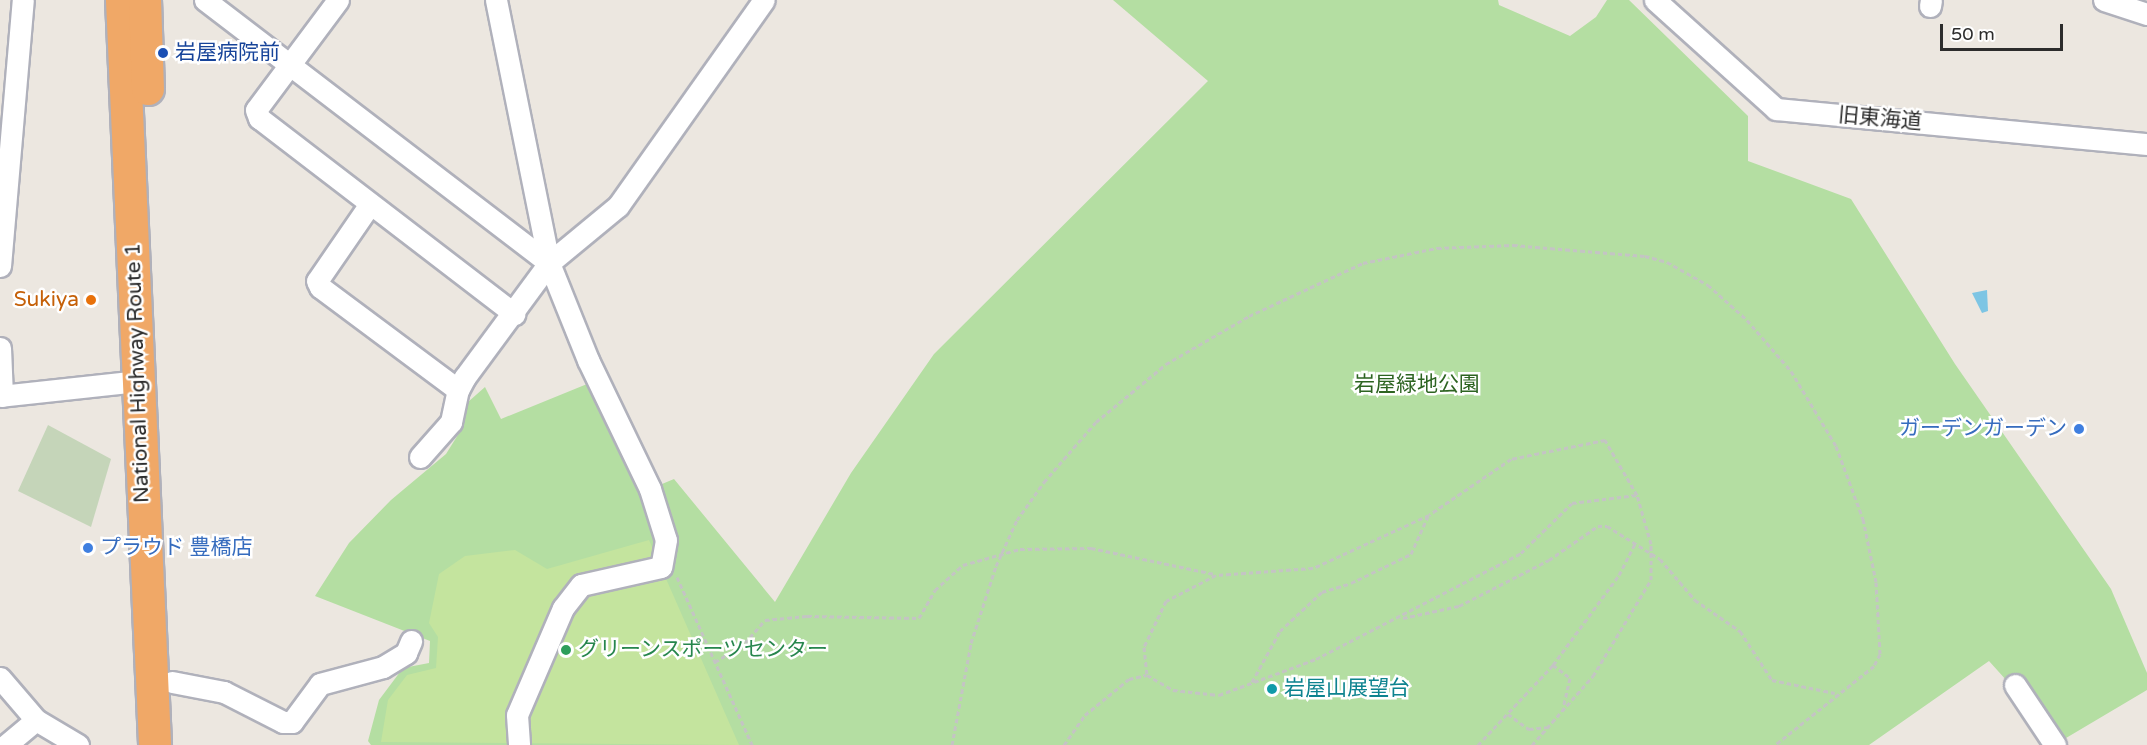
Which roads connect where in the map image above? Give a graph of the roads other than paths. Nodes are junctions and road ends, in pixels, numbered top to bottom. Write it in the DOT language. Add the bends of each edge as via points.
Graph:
graph roads {
  1 [pos="5,0"];
  2 [pos="122,0"];
  3 [pos="145,0"];
  4 [pos="206,0"];
  5 [pos="338,0"];
  6 [pos="496,0"];
  7 [pos="764,0"];
  8 [pos="1655,0"];
  9 [pos="2104,0"];
  10 [pos="23,6"];
  11 [pos="2147,14"];
  12 [pos="289,66"];
  13 [pos="2147,144"];
  14 [pos="369,204"];
  15 [pos="549,263"];
  16 [pos="0,266"];
  17 [pos="514,314"];
  18 [pos="0,348"];
  19 [pos="138,381"];
  20 [pos="458,390"];
  21 [pos="1,396"];
  22 [pos="420,457"];
  23 [pos="411,641"];
  24 [pos="0,678"];
  25 [pos="172,682"];
  26 [pos="2016,685"];
  27 [pos="36,720"];
  28 [pos="6,745"];
  29 [pos="78,745"];
  30 [pos="155,745"];
  31 [pos="174,745"];
  32 [pos="519,745"];
  33 [pos="2055,745"];
  1 -- 10 [label="street"];
  2 -- 19 [label="highway, National Highway Route 1"];
  3 -- 25 [label="highway, National Highway Route 1"];
  4 -- 12 [label="street"];
  5 -- 12 [label="street"];
  6 -- 15 [label="street"];
  7 -- 15 [label="street" via="618,206"];
  8 -- 13 [label="street, 旧東海道" via="1776,109"];
  9 -- 11 [label="street"];
  10 -- 16 [label="street"];
  12 -- 14 [label="street" via="256,110 259,118"];
  12 -- 15 [label="street"];
  14 -- 17 [label="street"];
  14 -- 20 [label="street" via="317,281"];
  15 -- 17 [label="street"];
  15 -- 32 [label="street" via="588,360 650,489 666,540 661,567 581,585 562,609 517,715"];
  17 -- 20 [label="street"];
  18 -- 21 [label="street"];
  19 -- 21 [label="street"];
  19 -- 30 [label="highway, National Highway Route 1"];
  20 -- 22 [label="street" via="451,422"];
  23 -- 25 [label="street" via="406,653 382,667 320,684 292,722 284,722 224,692"];
  24 -- 27 [label="street"];
  25 -- 31 [label="highway, National Highway Route 1"];
  26 -- 33 [label="street"];
  27 -- 28 [label="street"];
  27 -- 29 [label="street"];
}
